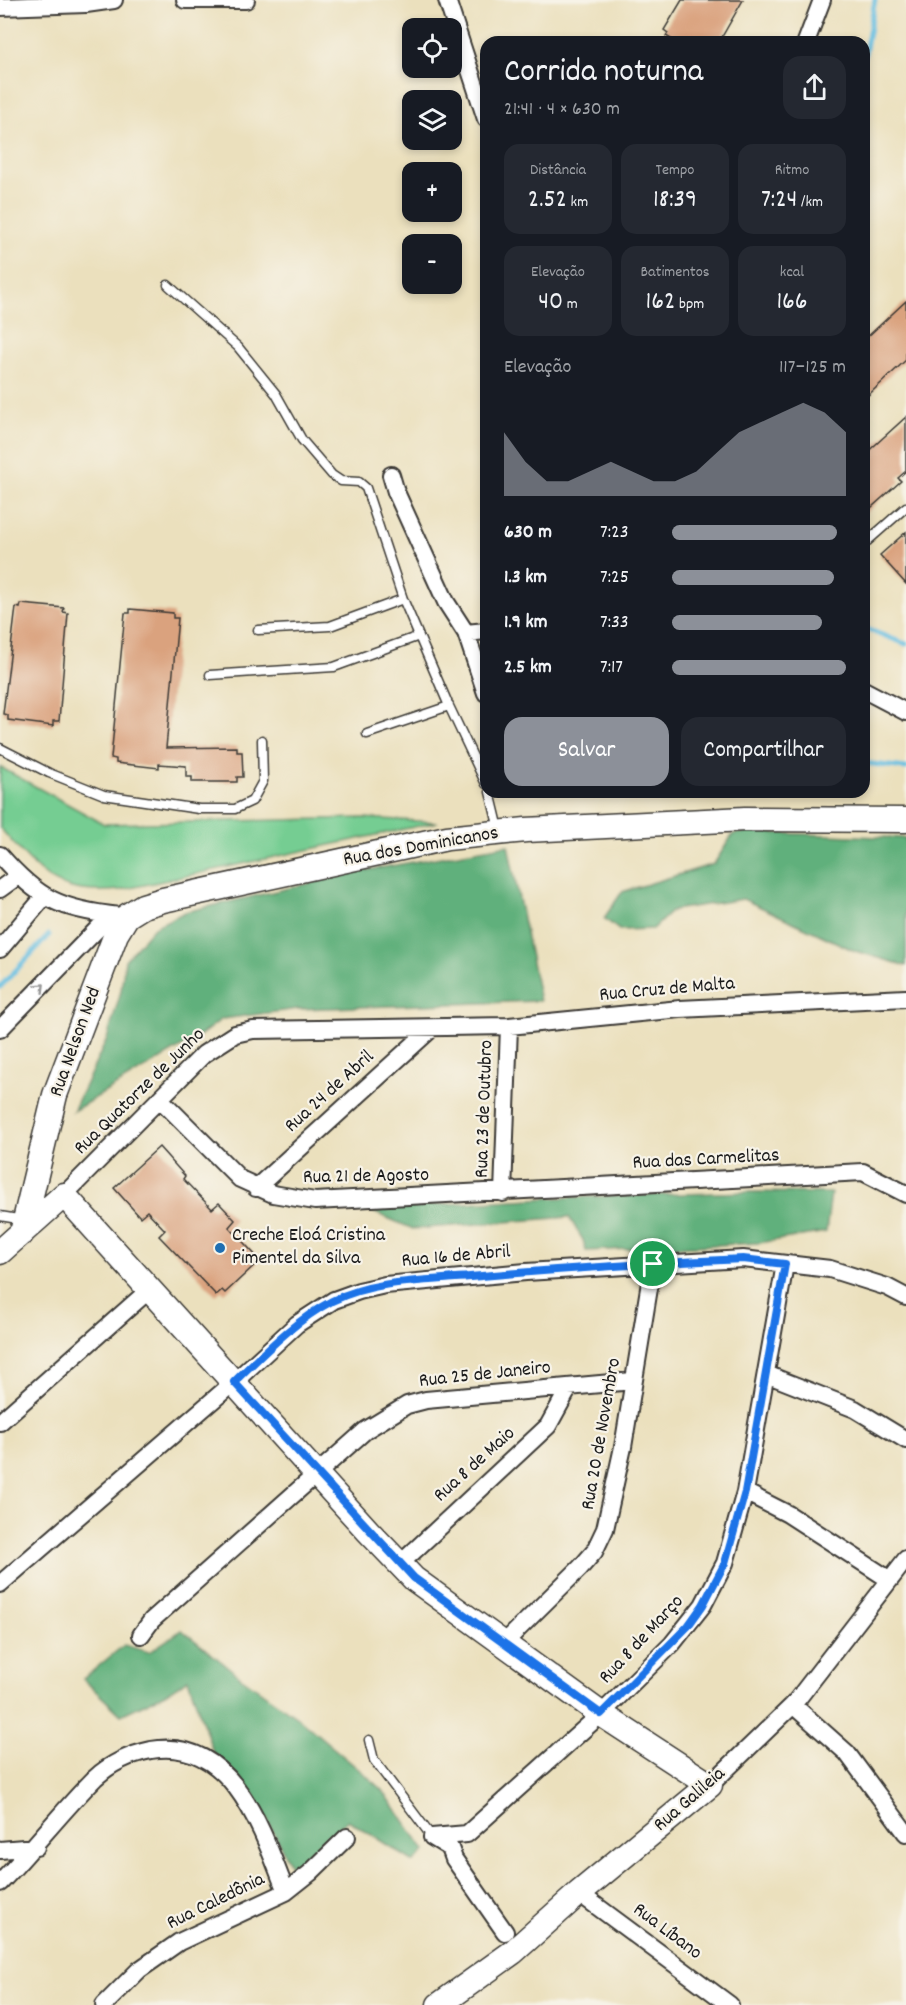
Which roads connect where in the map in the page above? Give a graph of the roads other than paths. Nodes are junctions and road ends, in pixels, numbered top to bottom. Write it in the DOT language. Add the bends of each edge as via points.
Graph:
graph roads {
  1 [pos="114,0"];
  2 [pos="185,0"];
  3 [pos="246,0"];
  4 [pos="447,0"];
  5 [pos="822,0"];
  6 [pos="0,7"];
  7 [pos="808,36"];
  8 [pos="480,101"];
  9 [pos="168,285"];
  10 [pos="391,475"];
  11 [pos="906,507"];
  12 [pos="870,539"];
  13 [pos="403,599"];
  14 [pos="258,630"];
  15 [pos="480,632"];
  16 [pos="466,633"];
  17 [pos="419,636"];
  18 [pos="210,675"];
  19 [pos="480,675"];
  20 [pos="870,693"];
  21 [pos="449,706"];
  22 [pos="906,712"];
  23 [pos="367,734"];
  24 [pos="262,740"];
  25 [pos="0,748"];
  26 [pos="480,771"];
  27 [pos="491,798"];
  28 [pos="906,820"];
  29 [pos="500,833"];
  30 [pos="0,855"];
  31 [pos="18,876"];
  32 [pos="0,889"];
  33 [pos="44,897"];
  34 [pos="119,916"];
  35 [pos="0,949"];
  36 [pos="906,998"];
  37 [pos="509,1026"];
  38 [pos="432,1028"];
  39 [pos="0,1029"];
  40 [pos="160,1099"];
  41 [pos="36,1172"];
  42 [pos="256,1188"];
  43 [pos="502,1193"];
  44 [pos="906,1194"];
  45 [pos="64,1195"];
  46 [pos="0,1216"];
  47 [pos="23,1227"];
  48 [pos="0,1252"];
  49 [pos="653,1264"];
  50 [pos="785,1264"];
  51 [pos="149,1290"];
  52 [pos="906,1297"];
  53 [pos="766,1374"];
  54 [pos="633,1381"];
  55 [pos="234,1382"];
  56 [pos="569,1388"];
  57 [pos="0,1422"];
  58 [pos="906,1440"];
  59 [pos="316,1474"];
  60 [pos="745,1492"];
  61 [pos="906,1559"];
  62 [pos="399,1565"];
  63 [pos="890,1580"];
  64 [pos="1,1583"];
  65 [pos="141,1635"];
  66 [pos="503,1644"];
  67 [pos="793,1705"];
  68 [pos="601,1714"];
  69 [pos="369,1740"];
  70 [pos="710,1785"];
  71 [pos="903,1820"];
  72 [pos="347,1837"];
  73 [pos="432,1837"];
  74 [pos="36,1847"];
  75 [pos="0,1850"];
  76 [pos="0,1883"];
  77 [pos="286,1892"];
  78 [pos="579,1893"];
  79 [pos="505,1932"];
  80 [pos="104,2005"];
  81 [pos="439,2005"];
  82 [pos="729,2005"];
  1 -- 6 [label="street"];
  2 -- 3 [label="street"];
  4 -- 8 [label="street"];
  5 -- 7 [label="street"];
  9 -- 13 [label="lane" via="238,347 276,394 302,440 332,476 359,482 366,488"];
  10 -- 16 [label="street" via="443,594"];
  11 -- 12 [label="lane"];
  13 -- 14 [label="lane" via="330,626"];
  13 -- 17 [label="lane"];
  15 -- 16 [label="street"];
  16 -- 19 [label="street"];
  17 -- 18 [label="lane" via="334,668"];
  17 -- 21 [label="lane"];
  20 -- 22 [label="street"];
  21 -- 23 [label="lane"];
  21 -- 26 [label="lane"];
  24 -- 25 [label="lane" via="263,780 252,801 235,809 199,809 104,795"];
  27 -- 29 [label="lane"];
  28 -- 29 [label="street, Rua dos Dominicanos" via="745,819"];
  29 -- 34 [label="street, Rua dos Dominicanos" via="447,838 179,896"];
  30 -- 31 [label="street"];
  31 -- 32 [label="street"];
  31 -- 33 [label="street"];
  33 -- 34 [label="street"];
  33 -- 35 [label="street"];
  39 -- 34 [label="street, one-way"];
  34 -- 41 [label="street, Rua Nelson Ned" via="116,934 65,1064"];
  36 -- 37 [label="street, Rua Cruz de Malta" via="680,1009"];
  37 -- 38 [label="street, Rua Cruz de Malta"];
  37 -- 43 [label="street, Rua 23 de Outubro"];
  38 -- 40 [label="street, Rua Quatorze de Junho" via="253,1030 210,1049"];
  38 -- 42 [label="street, Rua 24 de Abril"];
  40 -- 42 [label="street, Rua 21 de Agosto" via="224,1166"];
  40 -- 45 [label="street, Rua Quatorze de Junho"];
  41 -- 45 [label="street" via="47,1190"];
  41 -- 47 [label="street, Rua Nelson Ned"];
  42 -- 43 [label="street, Rua 21 de Agosto" via="315,1202"];
  43 -- 44 [label="street, Rua das Carmelitas" via="863,1172"];
  45 -- 47 [label="street"];
  45 -- 51 [label="street"];
  46 -- 47 [label="lane"];
  47 -- 48 [label="street"];
  49 -- 50 [label="street, Rua 16 de Abril" via="743,1259"];
  49 -- 54 [label="street, Rua 20 de Novembro"];
  49 -- 55 [label="street, Rua 16 de Abril" via="526,1272 385,1285 359,1291 314,1311"];
  50 -- 52 [label="street, Rua 16 de Abril" via="854,1275"];
  50 -- 53 [label="street, Rua 8 de Março"];
  51 -- 55 [label="street"];
  51 -- 57 [label="street"];
  53 -- 58 [label="street" via="855,1409"];
  53 -- 60 [label="street, Rua 8 de Março"];
  54 -- 56 [label="street, Rua 25 de Janeiro"];
  54 -- 66 [label="street, Rua 20 de Novembro" via="615,1495 594,1552"];
  55 -- 59 [label="street"];
  55 -- 64 [label="street, Rua 16 de Abril"];
  56 -- 59 [label="street, Rua 25 de Janeiro" via="448,1396 407,1406 366,1430"];
  56 -- 62 [label="street, Rua 8 de Maio" via="548,1426"];
  59 -- 62 [label="street"];
  59 -- 65 [label="street, Rua 25 de Janeiro" via="152,1620"];
  60 -- 63 [label="street" via="788,1514"];
  60 -- 68 [label="street, Rua 8 de Março" via="725,1563 703,1605 672,1644"];
  61 -- 63 [label="street, Rua Galileia"];
  62 -- 66 [label="street"];
  63 -- 67 [label="street, Rua Galileia"];
  66 -- 68 [label="street"];
  67 -- 70 [label="street, Rua Galileia"];
  67 -- 71 [label="street" via="848,1752"];
  68 -- 70 [label="street"];
  68 -- 73 [label="street, Rua 8 de Março" via="467,1834"];
  69 -- 73 [label="lane" via="374,1760"];
  70 -- 78 [label="street, Rua Galileia"];
  72 -- 77 [label="street, Rua Caledônia"];
  73 -- 79 [label="street" via="450,1848"];
  74 -- 75 [label="street"];
  74 -- 76 [label="street"];
  74 -- 77 [label="street" via="96,1777 118,1762 135,1753 163,1748 193,1753 219,1769 238,1789 257,1818"];
  77 -- 80 [label="street, Rua Caledônia" via="179,1942 139,1970"];
  78 -- 81 [label="street, Rua Galileia" via="513,1952"];
  78 -- 82 [label="street, Rua Líbano"];
}
